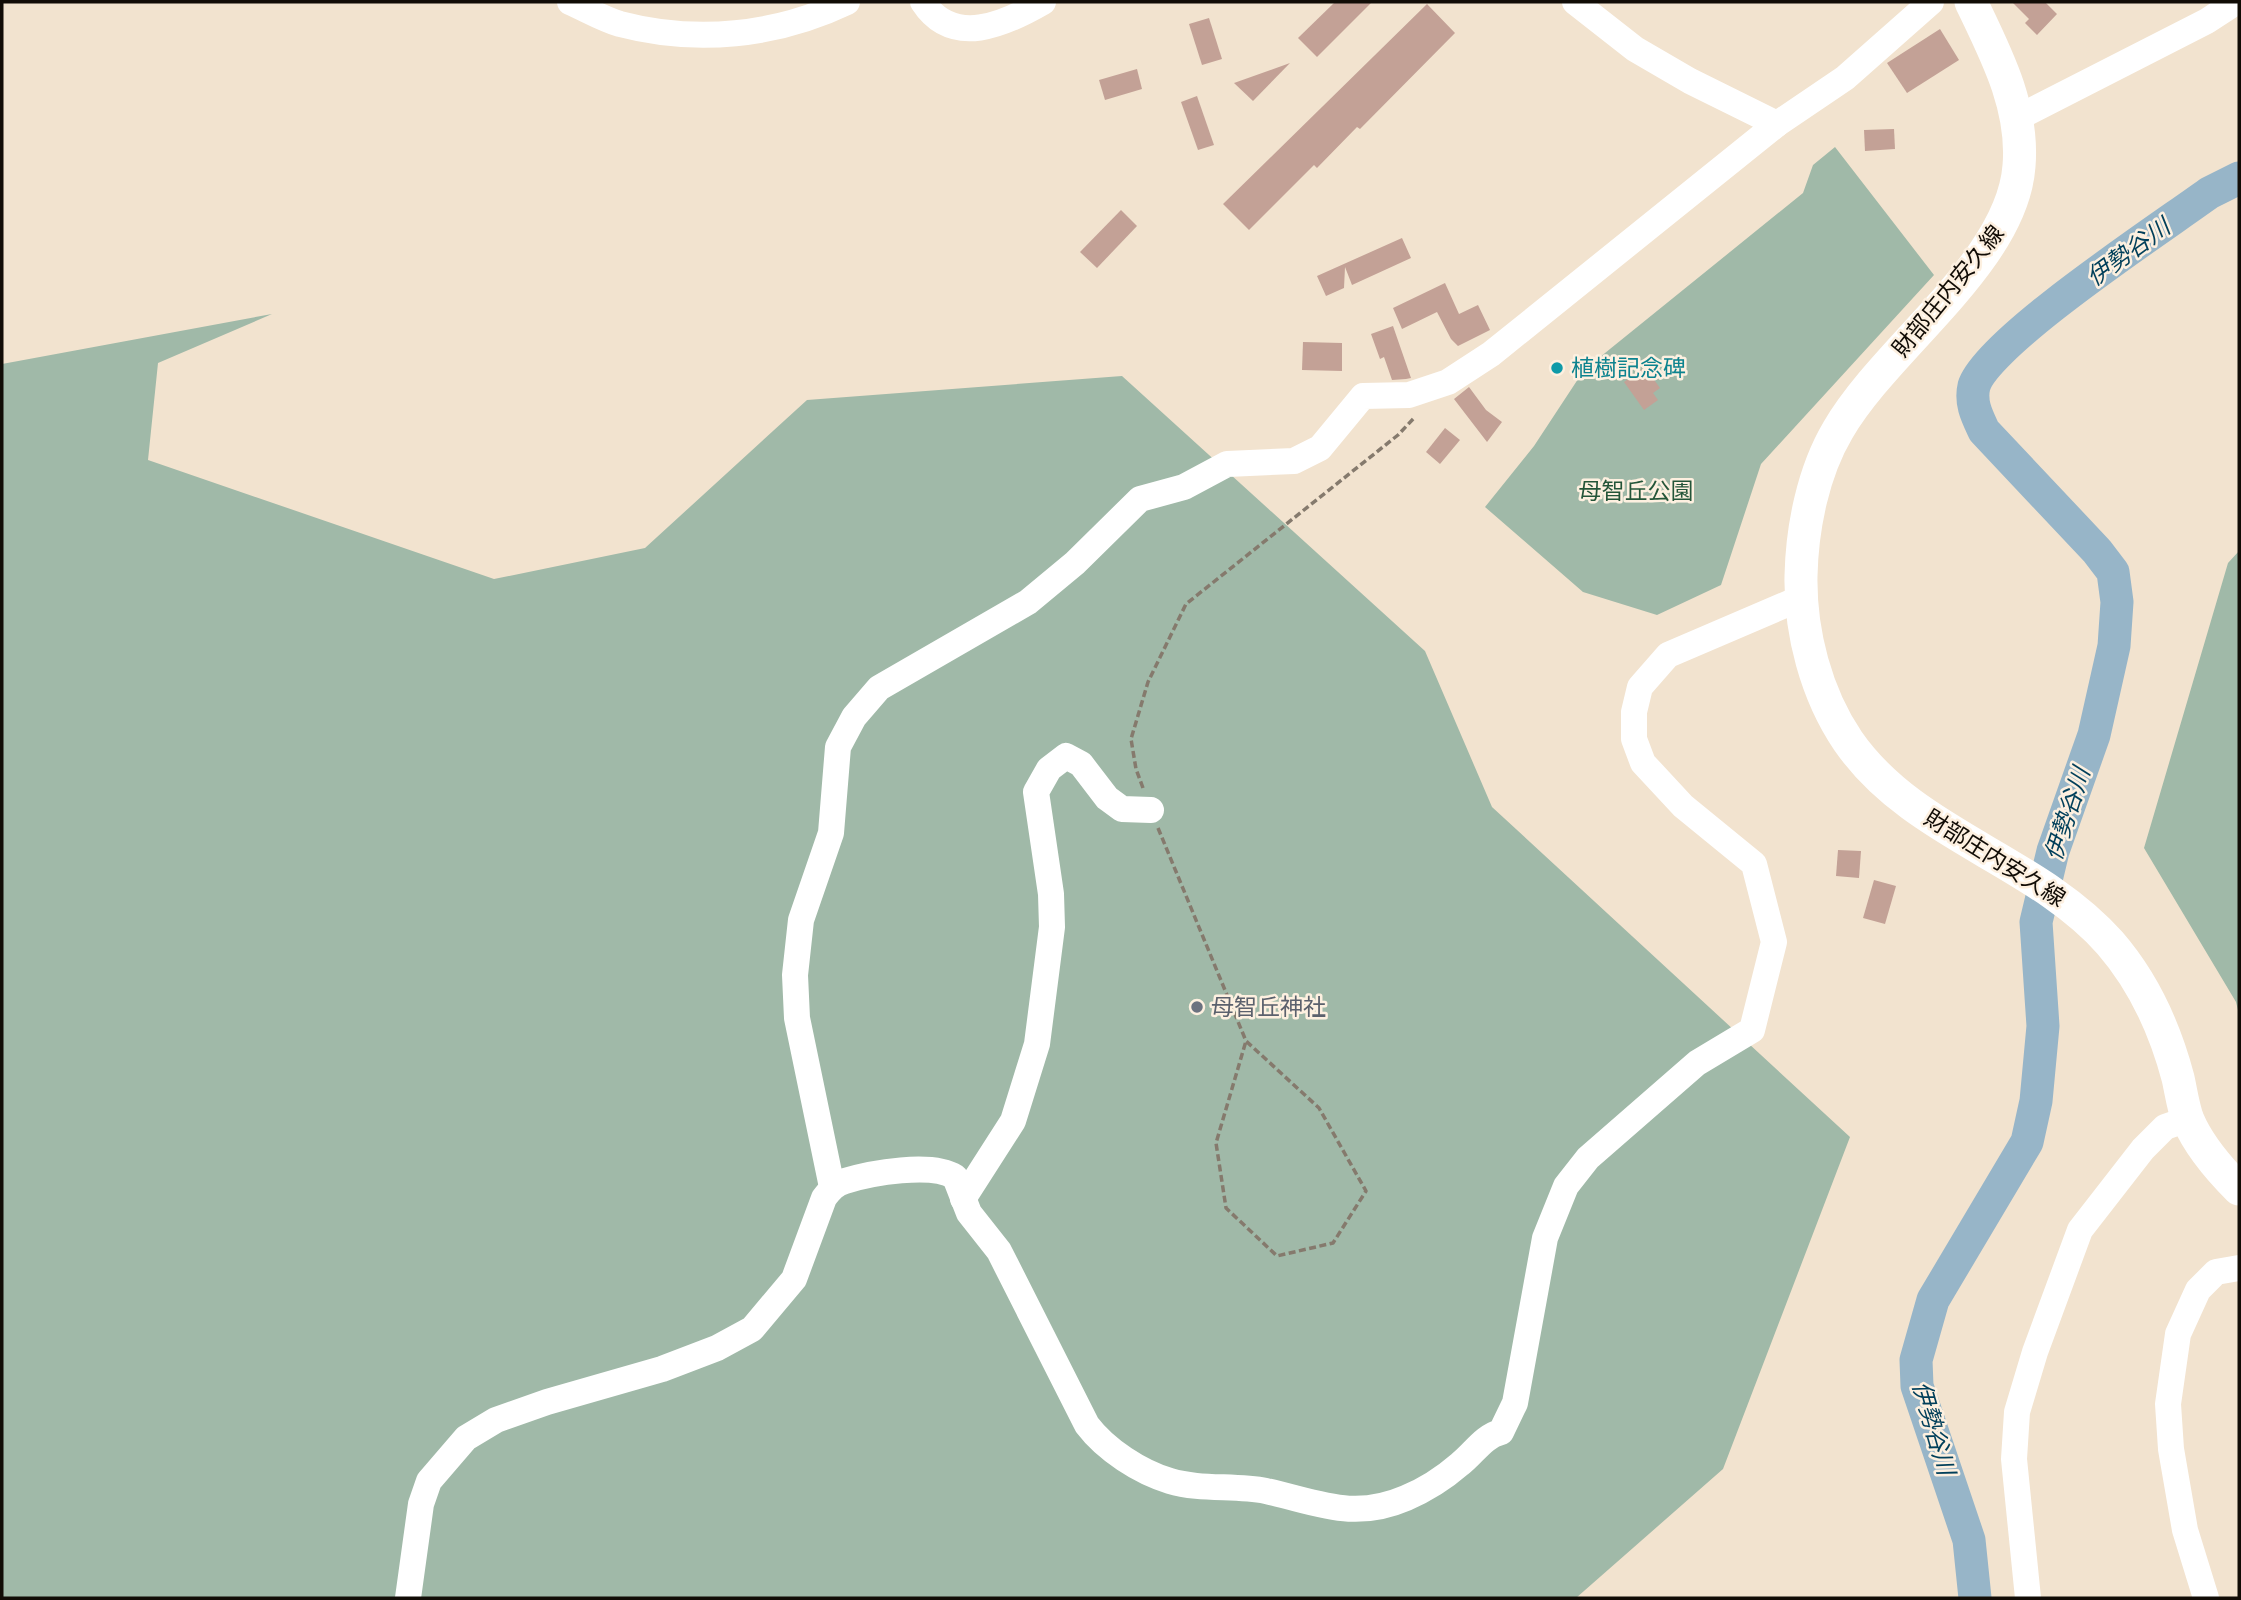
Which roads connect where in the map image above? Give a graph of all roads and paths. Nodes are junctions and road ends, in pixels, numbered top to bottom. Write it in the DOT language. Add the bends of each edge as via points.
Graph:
graph roads {
  1 [pos="570,2"];
  2 [pos="847,2"];
  3 [pos="923,2"];
  4 [pos="1044,2"];
  5 [pos="1576,2"];
  6 [pos="1931,2"];
  7 [pos="1971,2"];
  8 [pos="2236,2"];
  9 [pos="2019,117"];
  10 [pos="1777,124"];
  11 [pos="1448,382"];
  12 [pos="1801,598"];
  13 [pos="1151,810"];
  14 [pos="1246,1041"];
  15 [pos="2188,1119"];
  16 [pos="832,1187"];
  17 [pos="2239,1189"];
  18 [pos="963,1199"];
  19 [pos="2239,1268"];
  20 [pos="408,1598"];
  21 [pos="2028,1598"];
  22 [pos="2206,1598"];
  1 -- 2 [label="street" via="619,24 691,34 751,34 790,25"];
  3 -- 4 [label="street" via="942,23 979,29"];
  5 -- 10 [label="street" via="1635,49"];
  6 -- 10 [label="street" via="1845,78"];
  7 -- 9 [label="main road, 財部庄内安久線"];
  8 -- 9 [label="street"];
  9 -- 12 [label="main road, 財部庄内安久線" via="2019,167 2011,206 1995,240 1837,431 1817,478 1802,560"];
  10 -- 11 [label="street" via="1506,342"];
  11 -- 13 [label="path" via="1398,435 1186,604 1148,682 1131,739"];
  11 -- 16 [label="street" via="1409,395 1363,396 1320,448 1294,461 1227,464 1184,487 1140,499 1028,602 879,688 853,717 838,747 831,833 801,920 795,975 797,1018"];
  12 -- 15 [label="main road, 財部庄内安久線" via="1808,646 1825,698 1848,741 1876,774 1922,813 2061,899 2110,944 2147,995 2177,1074"];
  12 -- 18 [label="street" via="1668,654 1640,687 1634,739 1643,763 1684,806 1754,864 1774,942 1752,1030 1697,1063 1588,1158 1566,1186 1545,1238 1515,1403 1502,1432 1492,1434 1461,1464 1407,1498 1347,1509 1317,1506 1265,1491 1171,1481 1129,1461 1087,1425 999,1251"];
  13 -- 14 [label="path"];
  13 -- 18 [label="street" via="1122,809 1107,798 1081,764 1066,756 1049,769 1035,792 1052,927 1037,1044 1013,1121"];
  14 -- 14 [label="path" via="1319,1108 1366,1191 1332,1244 1278,1256 1226,1208 1216,1143"];
  15 -- 17 [label="main road, 財部庄内安久線" via="2217,1167"];
  15 -- 21 [label="street" via="2165,1127 2143,1149 2080,1230 2035,1352 2017,1412 2014,1459"];
  16 -- 18 [label="street" via="907,1170 938,1170 955,1177"];
  16 -- 20 [label="street" via="794,1279 752,1329 662,1369 496,1420 466,1438 429,1480 421,1504"];
  19 -- 22 [label="street" via="2216,1272 2198,1290 2178,1334 2168,1404 2185,1530"];
}
